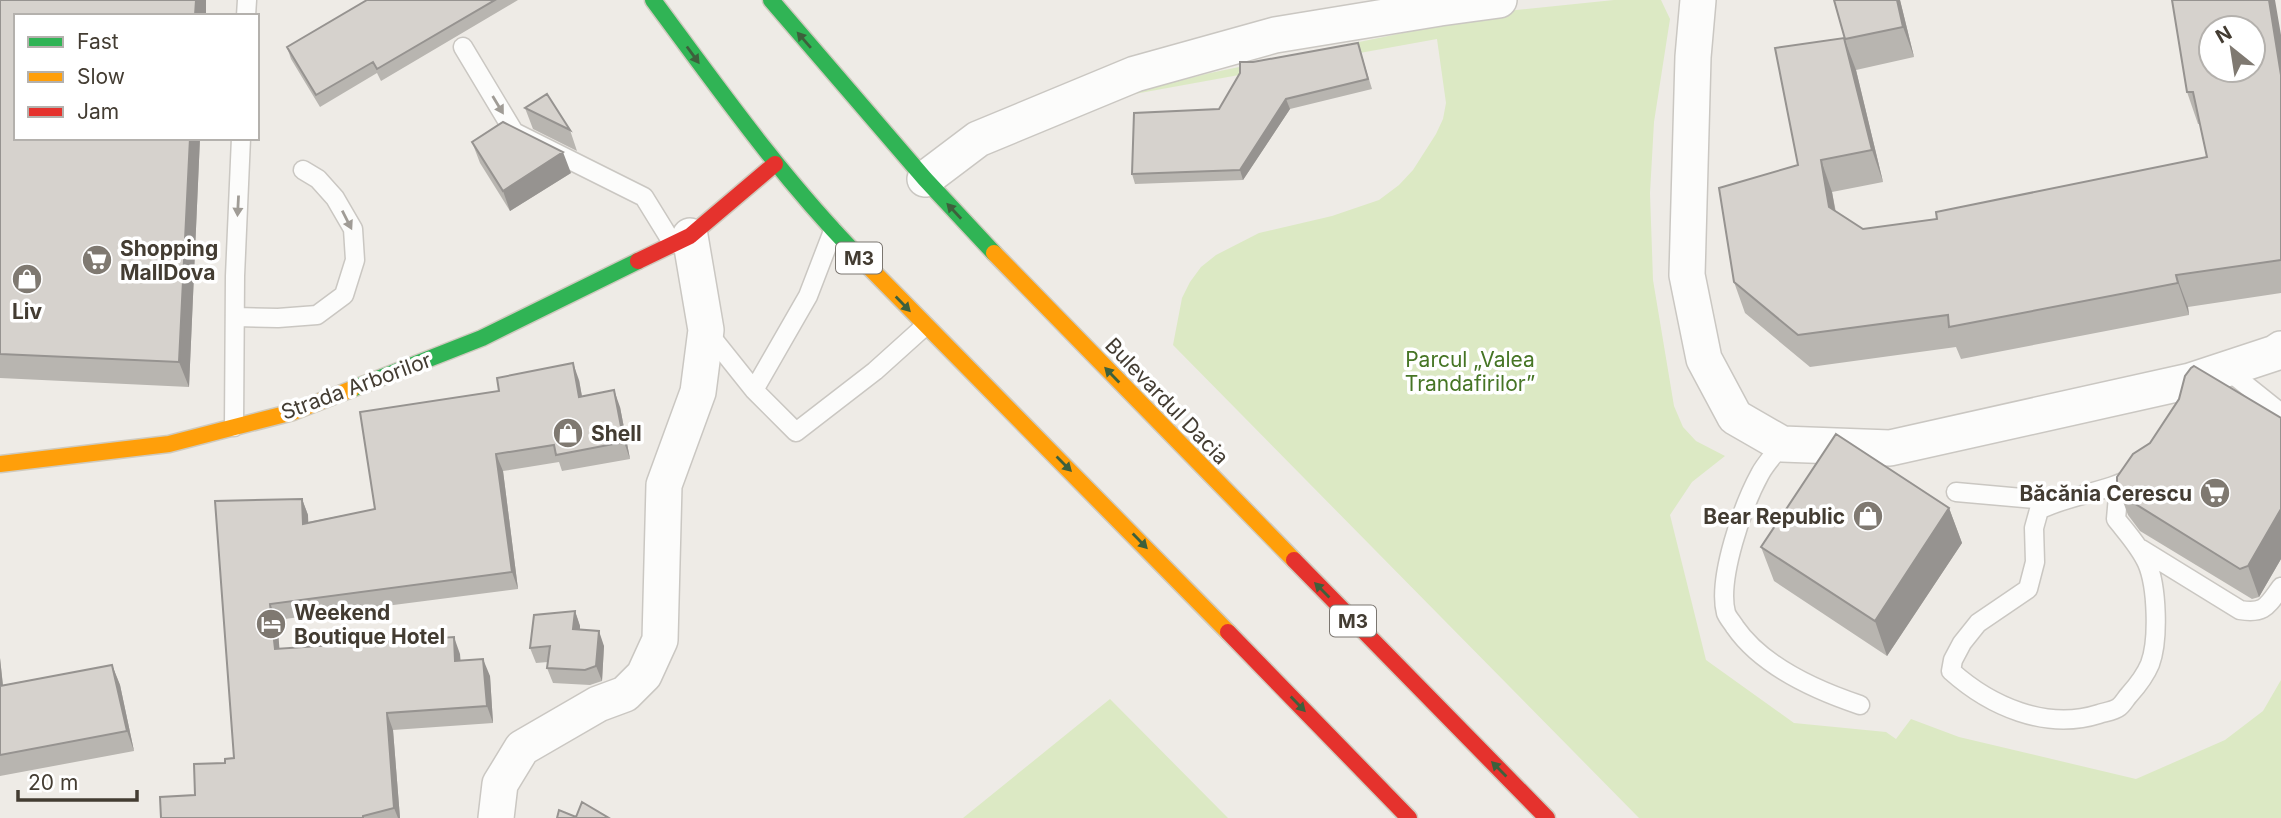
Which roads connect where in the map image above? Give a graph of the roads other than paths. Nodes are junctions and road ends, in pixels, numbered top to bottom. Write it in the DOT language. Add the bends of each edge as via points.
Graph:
graph roads {
  1 [pos="653,0"];
  2 [pos="771,0"];
  3 [pos="1499,0"];
  4 [pos="1698,0"];
  5 [pos="463,47"];
  6 [pos="241,140"];
  7 [pos="775,164"];
  8 [pos="303,170"];
  9 [pos="925,179"];
  10 [pos="833,232"];
  11 [pos="681,240"];
  12 [pos="235,317"];
  13 [pos="925,326"];
  14 [pos="706,330"];
  15 [pos="2281,349"];
  16 [pos="2226,369"];
  17 [pos="754,390"];
  18 [pos="2281,413"];
  19 [pos="234,427"];
  20 [pos="1782,444"];
  21 [pos="0,464"];
  22 [pos="2152,467"];
  23 [pos="2119,485"];
  24 [pos="1956,492"];
  25 [pos="2056,501"];
  26 [pos="2138,547"];
  27 [pos="2281,587"];
  28 [pos="1860,705"];
  29 [pos="496,818"];
  30 [pos="1409,818"];
  31 [pos="1547,818"];
  1 -- 7 [label="main road, M3, one-way"];
  9 -- 2 [label="main road, Bulevardul Dacia / M3, one-way"];
  3 -- 9 [label="street" via="1275,36 1135,74 978,139"];
  4 -- 20 [label="street" via="1687,275 1704,359 1735,417"];
  5 -- 11 [label="lane, one-way" via="514,132 644,197"];
  6 -- 12 [label="lane, one-way"];
  7 -- 10 [label="main road, M3"];
  7 -- 11 [label="main road, Strada Arborilor"];
  8 -- 12 [label="lane, one-way" via="335,198 353,229 355,260 344,295 317,315"];
  31 -- 9 [label="main road, Bulevardul Dacia / M3, one-way"];
  10 -- 13 [label="main road, M3, one-way"];
  10 -- 17 [label="lane" via="808,296"];
  11 -- 14 [label="street"];
  11 -- 19 [label="main road, Strada Arborilor" via="482,338 293,412"];
  12 -- 19 [label="lane"];
  13 -- 17 [label="lane" via="875,372 796,432"];
  13 -- 30 [label="main road, M3, one-way"];
  14 -- 17 [label="lane"];
  14 -- 29 [label="street" via="698,392 664,485 660,640 644,674 625,694 598,704 522,748 500,784"];
  15 -- 16 [label="street"];
  16 -- 18 [label="lane"];
  16 -- 20 [label="street" via="2188,391 1890,448"];
  19 -- 21 [label="main road, Strada Arborilor" via="169,444"];
  20 -- 28 [label="lane" via="1760,474 1731,547 1724,586 1727,615 1744,640 1786,673"];
  22 -- 23 [label="lane"];
  23 -- 25 [label="lane"];
  23 -- 26 [label="lane" via="2116,519"];
  24 -- 25 [label="lane"];
  25 -- 26 [label="lane" via="2039,510 2028,589 1978,623 1953,660 1951,671 2002,705 2021,714 2063,720 2119,707 2127,698 2151,661 2153,643 2155,589"];
  26 -- 27 [label="lane" via="2240,610 2265,609"];
}
